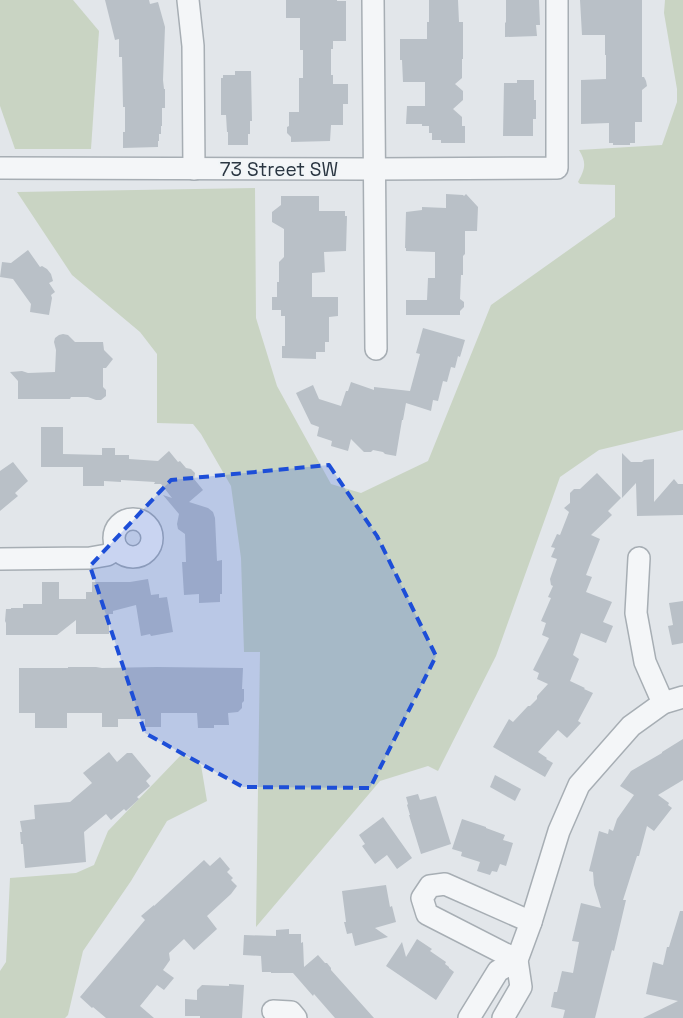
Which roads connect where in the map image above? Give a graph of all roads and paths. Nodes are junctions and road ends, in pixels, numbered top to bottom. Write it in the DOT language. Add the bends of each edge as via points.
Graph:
graph roads {
  1 [pos="188,0"];
  2 [pos="374,0"];
  3 [pos="557,0"];
  4 [pos="0,168"];
  5 [pos="194,169"];
  6 [pos="374,169"];
  7 [pos="376,349"];
  8 [pos="117,549"];
  9 [pos="639,558"];
  10 [pos="0,559"];
  11 [pos="673,700"];
  12 [pos="531,922"];
  13 [pos="517,960"];
  14 [pos="273,1011"];
  15 [pos="296,1018"];
  16 [pos="469,1018"];
  17 [pos="503,1018"];
  1 -- 5 [label="street" via="193,46"];
  2 -- 6 [label="street"];
  3 -- 6 [label="street, 73 Street SW" via="557,168"];
  4 -- 5 [label="street, 73 Street SW"];
  5 -- 6 [label="street, 73 Street SW"];
  6 -- 7 [label="street"];
  8 -- 10 [label="street" via="107,555 90,558"];
  9 -- 11 [label="street" via="636,613 645,662"];
  11 -- 12 [label="street" via="631,726 579,785 559,831"];
  12 -- 13 [label="street"];
  12 -- 13 [label="street" via="445,884 430,886 422,898 427,914"];
  13 -- 16 [label="street" via="498,971"];
  13 -- 17 [label="street" via="521,987"];
  14 -- 15 [label="street" via="291,1012"];
}
